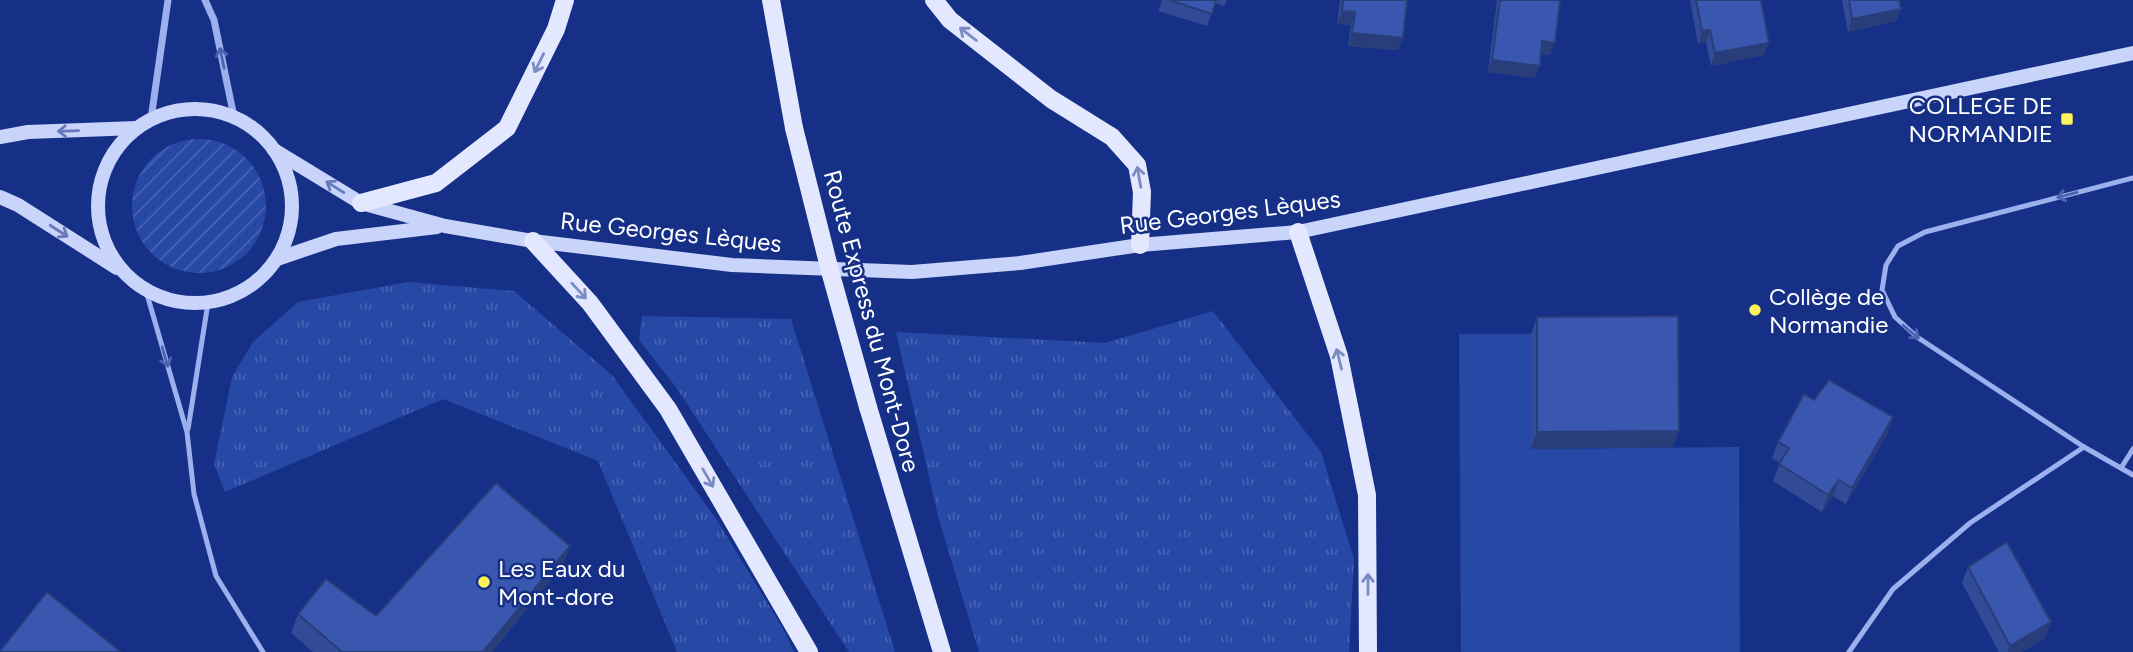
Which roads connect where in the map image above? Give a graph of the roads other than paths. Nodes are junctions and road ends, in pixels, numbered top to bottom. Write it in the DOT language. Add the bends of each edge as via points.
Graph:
graph roads {
  1 [pos="167,0"];
  2 [pos="205,0"];
  3 [pos="565,0"];
  4 [pos="771,0"];
  5 [pos="934,0"];
  6 [pos="2133,53"];
  7 [pos="234,117"];
  8 [pos="150,119"];
  9 [pos="137,128"];
  10 [pos="0,137"];
  11 [pos="274,150"];
  12 [pos="2133,178"];
  13 [pos="0,197"];
  14 [pos="361,203"];
  15 [pos="445,226"];
  16 [pos="1298,232"];
  17 [pos="533,241"];
  18 [pos="1140,245"];
  19 [pos="277,259"];
  20 [pos="121,271"];
  21 [pos="146,291"];
  22 [pos="208,303"];
  23 [pos="187,432"];
  24 [pos="2084,447"];
  25 [pos="2133,449"];
  26 [pos="2121,468"];
  27 [pos="2133,475"];
  28 [pos="263,652"];
  29 [pos="809,652"];
  30 [pos="942,652"];
  31 [pos="1368,652"];
  32 [pos="1849,652"];
  1 -- 8 [label="street"];
  7 -- 2 [label="street, one-way" via="214,20"];
  3 -- 14 [label="main road, one-way" via="556,29 507,128 436,183"];
  4 -- 30 [label="main road, Route Express du Mont-Dore, bridge" via="794,128 830,271"];
  18 -- 5 [label="main road, one-way" via="1142,192 1137,165 1112,137 1051,99 950,20"];
  6 -- 16 [label="main road, Rue Georges Lèques"];
  7 -- 8 [label="main road" via="207,109 178,110"];
  7 -- 11 [label="main road" via="257,131"];
  8 -- 9 [label="main road"];
  9 -- 10 [label="main road, one-way"];
  9 -- 20 [label="main road" via="115,151 101,181 97,212 105,243"];
  14 -- 11 [label="main road, Rue Georges Lèques, one-way"];
  11 -- 19 [label="main road" via="288,175 292,204 288,233"];
  12 -- 24 [label="lane, one-way" via="1925,232 1898,246 1886,265 1882,290 1895,317 1917,337"];
  13 -- 20 [label="main road, one-way"];
  14 -- 15 [label="main road, Rue Georges Lèques"];
  15 -- 17 [label="main road, Rue Georges Lèques"];
  15 -- 19 [label="main road, Rue Georges Lèques" via="336,239"];
  16 -- 18 [label="main road, Rue Georges Lèques"];
  31 -- 16 [label="main road, one-way" via="1367,495 1339,356"];
  17 -- 18 [label="main road, Rue Georges Lèques" via="732,265 912,272 1020,263"];
  17 -- 29 [label="main road, one-way" via="590,303 668,409"];
  19 -- 22 [label="main road" via="258,281 235,296"];
  20 -- 21 [label="main road"];
  21 -- 22 [label="main road" via="176,303"];
  21 -- 23 [label="lane, one-way"];
  22 -- 23 [label="lane"];
  23 -- 28 [label="lane" via="194,494 216,576"];
  24 -- 26 [label="lane"];
  24 -- 32 [label="lane" via="1970,523 1893,589"];
  25 -- 26 [label="lane"];
  26 -- 27 [label="lane"];
}
